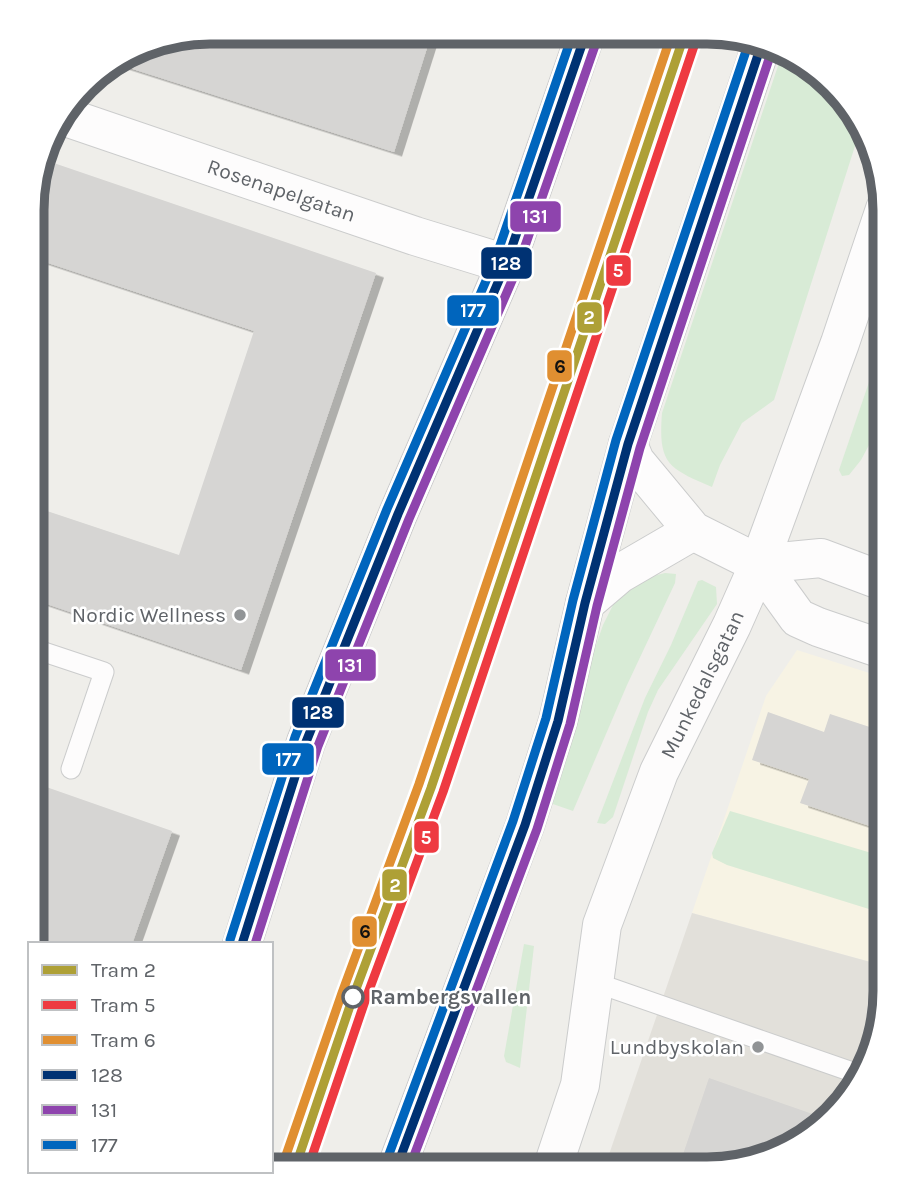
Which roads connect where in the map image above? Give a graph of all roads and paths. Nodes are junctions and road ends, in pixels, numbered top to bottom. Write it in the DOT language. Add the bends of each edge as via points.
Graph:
graph roads {
  1 [pos="582,44"];
  2 [pos="759,52"];
  3 [pos="71,118"];
  4 [pos="873,247"];
  5 [pos="506,264"];
  6 [pos="628,444"];
  7 [pos="693,531"];
  8 [pos="759,564"];
  9 [pos="873,578"];
  10 [pos="585,603"];
  11 [pos="873,646"];
  12 [pos="44,652"];
  13 [pos="71,769"];
  14 [pos="243,942"];
  15 [pos="594,982"];
  16 [pos="852,1072"];
  17 [pos="400,1157"];
  18 [pos="556,1157"];
  1 -- 5 [label="main road"];
  2 -- 6 [label="main road"];
  3 -- 5 [label="main road, Rosenapelgatan"];
  4 -- 8 [label="main road, Munkedalsgatan"];
  5 -- 14 [label="main road" via="306,742"];
  6 -- 7 [label="main road" via="635,461"];
  6 -- 10 [label="main road"];
  7 -- 8 [label="main road"];
  7 -- 10 [label="main road" via="619,574"];
  8 -- 9 [label="main road" via="821,558"];
  8 -- 11 [label="main road" via="798,618"];
  8 -- 15 [label="main road, Munkedalsgatan" via="659,772 602,925"];
  10 -- 17 [label="main road" via="558,721 525,825"];
  12 -- 13 [label="lane" via="104,672"];
  15 -- 16 [label="lane"];
  15 -- 18 [label="main road, Munkedalsgatan" via="580,1085"];
}
